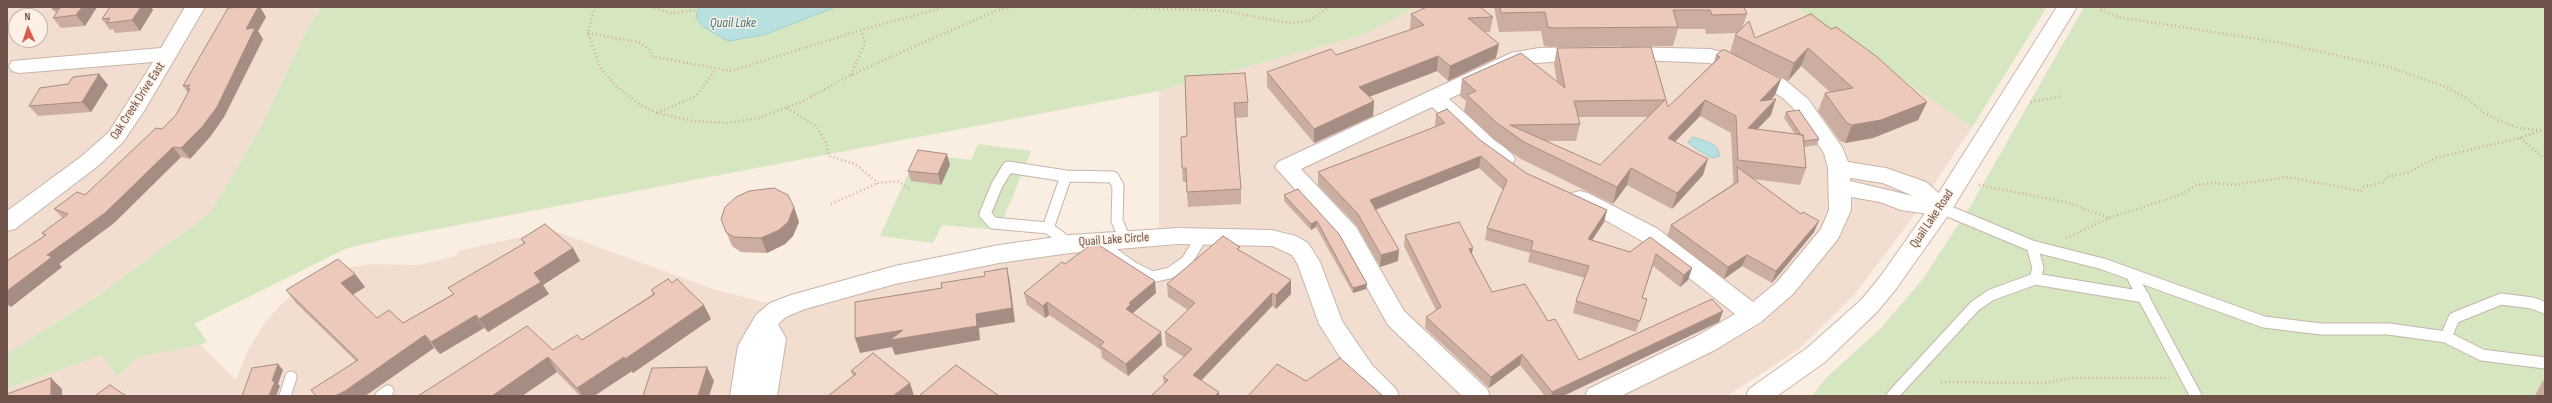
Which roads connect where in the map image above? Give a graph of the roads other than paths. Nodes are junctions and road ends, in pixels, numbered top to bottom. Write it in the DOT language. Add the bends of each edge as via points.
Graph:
graph roads {
  1 [pos="195,7"];
  2 [pos="2067,7"];
  3 [pos="168,54"];
  4 [pos="19,66"];
  5 [pos="1434,97"];
  6 [pos="1522,171"];
  7 [pos="1066,176"];
  8 [pos="1840,178"];
  9 [pos="1560,190"];
  10 [pos="1941,208"];
  11 [pos="7,223"];
  12 [pos="1048,228"];
  13 [pos="1202,236"];
  14 [pos="1125,239"];
  15 [pos="1098,241"];
  16 [pos="1070,244"];
  17 [pos="2032,246"];
  18 [pos="2132,276"];
  19 [pos="2035,279"];
  20 [pos="2144,297"];
  21 [pos="2545,308"];
  22 [pos="764,314"];
  23 [pos="1753,315"];
  24 [pos="2446,337"];
  25 [pos="2545,363"];
  26 [pos="291,377"];
  27 [pos="1473,395"];
  28 [pos="285,396"];
  29 [pos="742,396"];
  30 [pos="765,396"];
  31 [pos="1387,396"];
  32 [pos="1597,396"];
  33 [pos="1758,396"];
  34 [pos="1892,396"];
  35 [pos="2196,396"];
  1 -- 3 [label="street"];
  2 -- 10 [label="street, Quail Lake Road"];
  3 -- 4 [label="street, Oak Creek Drive East"];
  3 -- 11 [label="street, Oak Creek Drive East" via="134,111 106,147"];
  5 -- 6 [label="street" via="1486,146"];
  5 -- 8 [label="street" via="1518,58 1528,56 1710,56 1732,63 1778,85 1801,104 1834,152"];
  5 -- 27 [label="street" via="1286,167 1348,233 1396,318"];
  7 -- 12 [label="lane"];
  7 -- 12 [label="lane" via="1008,167 997,184 985,214 993,223"];
  7 -- 14 [label="lane" via="1113,177 1118,186 1117,221"];
  8 -- 10 [label="street" via="1901,202"];
  8 -- 23 [label="street" via="1840,210 1830,233 1785,288"];
  9 -- 23 [label="street" via="1632,224"];
  10 -- 17 [label="lane"];
  10 -- 33 [label="street, Quail Lake Road" via="1869,306 1816,355"];
  12 -- 16 [label="lane"];
  13 -- 14 [label="street, Quail Lake Circle"];
  13 -- 15 [label="lane" via="1187,261 1170,273 1152,277 1132,268"];
  13 -- 31 [label="street, Quail Lake Circle" via="1272,238 1288,242 1300,249 1309,262 1331,324 1363,372"];
  14 -- 15 [label="street, Quail Lake Circle"];
  15 -- 16 [label="street, Quail Lake Circle"];
  16 -- 22 [label="street, Quail Lake Circle" via="999,254 895,275 799,301"];
  17 -- 18 [label="lane" via="2103,264"];
  17 -- 19 [label="lane" via="2038,268"];
  18 -- 20 [label="lane"];
  18 -- 24 [label="lane" via="2264,322 2321,329 2389,329"];
  19 -- 20 [label="lane"];
  19 -- 34 [label="lane" via="1991,295 1974,306"];
  20 -- 35 [label="lane"];
  21 -- 24 [label="lane" via="2532,303 2501,299 2454,318"];
  22 -- 29 [label="street, Quail Lake Circle" via="750,346"];
  22 -- 30 [label="street" via="774,339"];
  23 -- 32 [label="street" via="1706,343"];
  24 -- 25 [label="lane" via="2482,355"];
  26 -- 28 [label="lane"];
}
